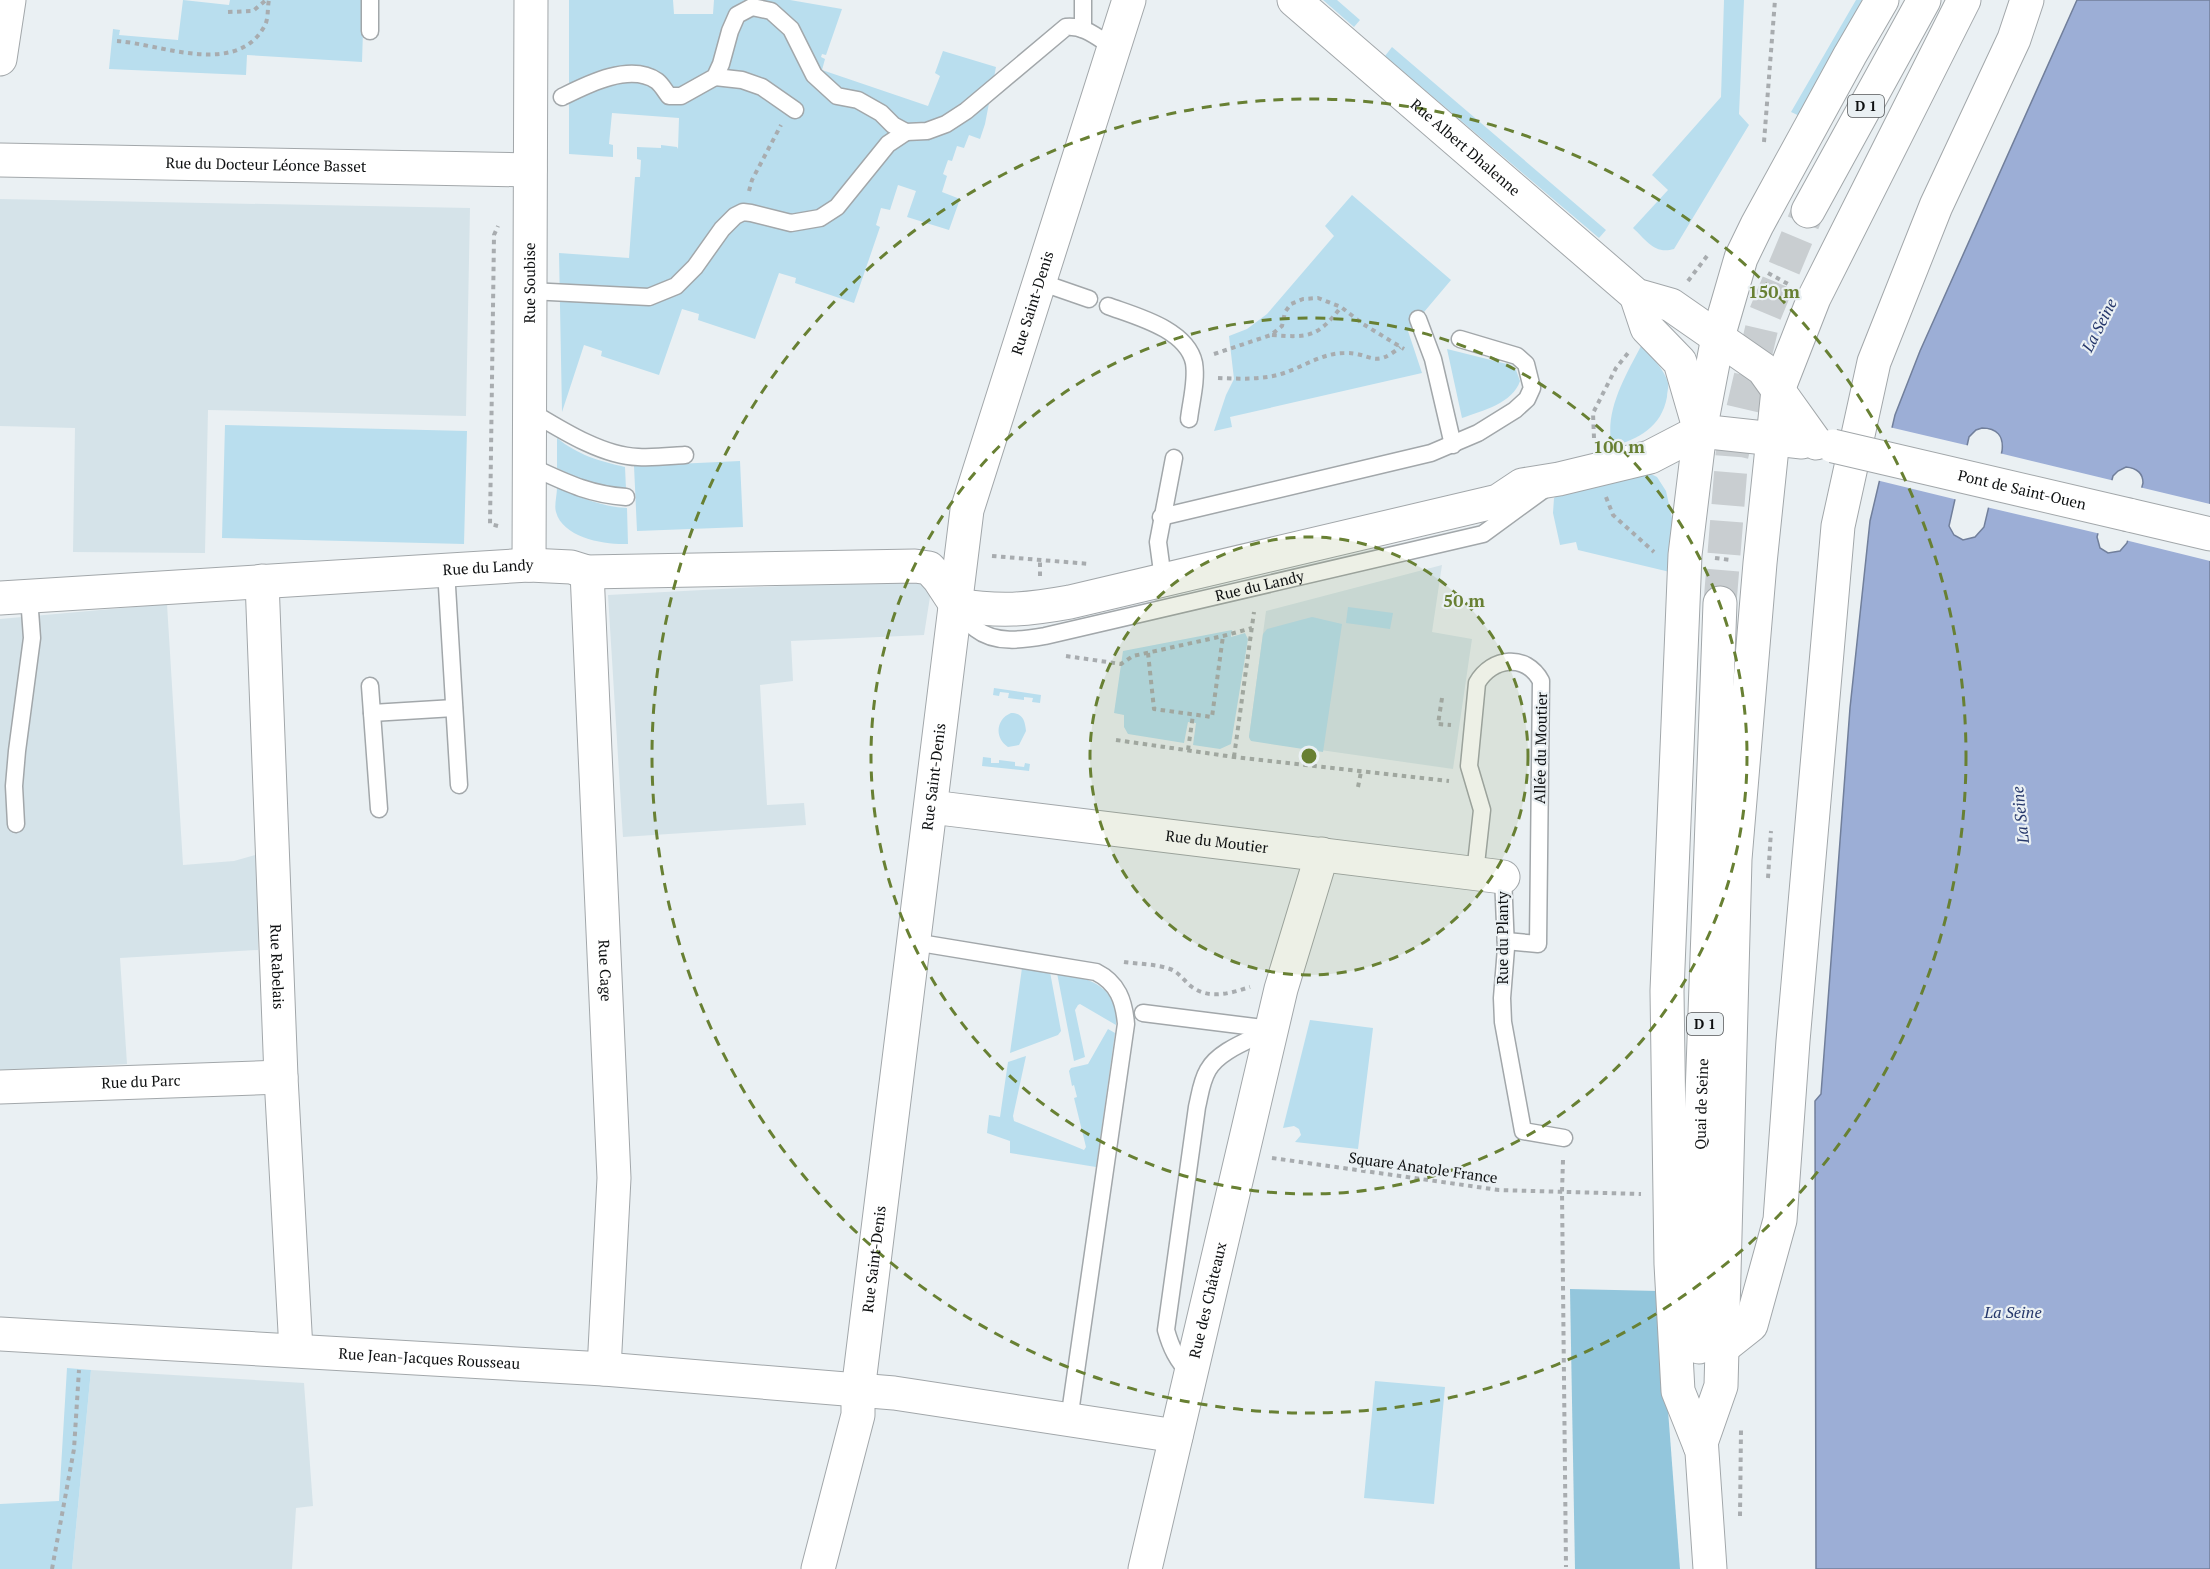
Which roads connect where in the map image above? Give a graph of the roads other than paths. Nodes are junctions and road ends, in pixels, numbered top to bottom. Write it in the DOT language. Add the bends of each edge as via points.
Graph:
graph roads {
  1 [pos="9,0"];
  2 [pos="370,0"];
  3 [pos="531,0"];
  4 [pos="1083,0"];
  5 [pos="1129,0"];
  6 [pos="1294,0"];
  7 [pos="1882,0"];
  8 [pos="1924,0"];
  9 [pos="1964,0"];
  10 [pos="2027,0"];
  11 [pos="1083,29"];
  12 [pos="370,31"];
  13 [pos="1113,47"];
  14 [pos="0,60"];
  15 [pos="714,77"];
  16 [pos="561,97"];
  17 [pos="795,110"];
  18 [pos="906,132"];
  19 [pos="0,160"];
  20 [pos="530,170"];
  21 [pos="1808,211"];
  22 [pos="1040,282"];
  23 [pos="530,291"];
  24 [pos="1636,295"];
  25 [pos="1089,299"];
  26 [pos="1108,306"];
  27 [pos="1418,319"];
  28 [pos="1718,338"];
  29 [pos="1460,339"];
  30 [pos="1778,390"];
  31 [pos="530,411"];
  32 [pos="1188,419"];
  33 [pos="1700,430"];
  34 [pos="1773,438"];
  35 [pos="1824,444"];
  36 [pos="1453,445"];
  37 [pos="685,455"];
  38 [pos="1174,458"];
  39 [pos="530,466"];
  40 [pos="1559,479"];
  41 [pos="626,497"];
  42 [pos="1161,517"];
  43 [pos="2210,534"];
  44 [pos="529,565"];
  45 [pos="446,570"];
  46 [pos="587,572"];
  47 [pos="1163,579"];
  48 [pos="262,581"];
  49 [pos="14,598"];
  50 [pos="1720,603"];
  51 [pos="956,605"];
  52 [pos="369,686"];
  53 [pos="454,708"];
  54 [pos="372,713"];
  55 [pos="459,785"];
  56 [pos="931,807"];
  57 [pos="379,809"];
  58 [pos="16,824"];
  59 [pos="1322,854"];
  60 [pos="1489,875"];
  61 [pos="1506,941"];
  62 [pos="914,942"];
  63 [pos="1143,1013"];
  64 [pos="1271,1029"];
  65 [pos="281,1077"];
  66 [pos="0,1087"];
  67 [pos="1564,1138"];
  68 [pos="0,1334"];
  69 [pos="1722,1348"];
  70 [pos="296,1350"];
  71 [pos="604,1369"];
  72 [pos="1190,1374"];
  73 [pos="858,1391"];
  74 [pos="1069,1420"];
  75 [pos="1176,1436"];
  76 [pos="1700,1446"];
  77 [pos="818,1569"];
  78 [pos="1145,1569"];
  79 [pos="1710,1569"];
  1 -- 14 [label="street"];
  2 -- 12 [label="lane"];
  3 -- 20 [label="street, Rue Soubise"];
  4 -- 11 [label="lane"];
  5 -- 13 [label="street, Rue Saint-Denis"];
  6 -- 24 [label="street, Rue Albert Dhalenne"];
  7 -- 28 [label="street" via="1757,225 1741,258"];
  8 -- 21 [label="street, D 1"];
  9 -- 30 [label="street" via="1814,298"];
  10 -- 69 [label="street" via="2014,39 1936,206 1874,362 1838,526 1780,1220 1751,1324"];
  11 -- 13 [label="lane"];
  11 -- 18 [label="lane" via="1066,27 946,124 927,131"];
  13 -- 22 [label="street, Rue Saint-Denis"];
  15 -- 16 [label="lane" via="676,97 669,96 655,80 621,74"];
  15 -- 17 [label="lane" via="762,87"];
  15 -- 18 [label="lane" via="737,15 752,7 771,11 791,29 814,75 837,96 858,100"];
  18 -- 23 [label="lane" via="888,144 837,207 820,218 791,223 743,212 735,216 676,286 649,297"];
  19 -- 20 [label="street, Rue du Docteur Léonce Basset"];
  20 -- 23 [label="street, Rue Soubise"];
  22 -- 25 [label="lane"];
  22 -- 51 [label="street, Rue Saint-Denis" via="967,510"];
  23 -- 31 [label="street, Rue Soubise"];
  24 -- 28 [label="street, Rue Albert Dhalenne" via="1671,305"];
  24 -- 33 [label="street" via="1647,328 1680,362"];
  26 -- 32 [label="lane" via="1166,327 1176,336 1194,369"];
  27 -- 36 [label="lane" via="1433,358"];
  28 -- 30 [label="street, Rue Albert Dhalenne" via="1763,369"];
  28 -- 33 [label="street"];
  29 -- 36 [label="lane" via="1517,356 1526,364 1532,388 1515,410"];
  30 -- 34 [label="street"];
  30 -- 35 [label="street, Rue Albert Dhalenne"];
  31 -- 37 [label="lane" via="588,443 617,453 636,457"];
  31 -- 39 [label="street, Rue Soubise"];
  33 -- 34 [label="street, Pont de Saint-Ouen"];
  33 -- 40 [label="street, Rue du Landy" via="1650,457"];
  33 -- 76 [label="street" via="1685,555 1667,991 1671,1264 1678,1391"];
  34 -- 35 [label="street, Pont de Saint-Ouen"];
  34 -- 69 [label="street" via="1735,859"];
  35 -- 43 [label="street, Pont de Saint-Ouen, bridge"];
  36 -- 42 [label="lane"];
  38 -- 42 [label="lane"];
  39 -- 41 [label="lane" via="584,490"];
  39 -- 44 [label="street, Rue Soubise"];
  40 -- 47 [label="street, Rue du Landy" via="1522,485 1498,501"];
  40 -- 51 [label="lane, Rue du Landy" via="1483,534 1031,638 990,637 975,629"];
  42 -- 47 [label="lane" via="1158,542"];
  44 -- 45 [label="street, Rue du Landy"];
  44 -- 46 [label="street, Rue du Landy" via="571,567"];
  45 -- 48 [label="street, Rue du Landy"];
  45 -- 53 [label="lane"];
  46 -- 51 [label="street, Rue du Landy" via="915,566 929,568"];
  46 -- 71 [label="street, Rue Cage" via="614,1178"];
  47 -- 51 [label="street, Rue du Landy" via="1031,608 990,610"];
  48 -- 49 [label="street, Rue du Landy"];
  48 -- 65 [label="street, Rue Rabelais"];
  49 -- 58 [label="lane" via="32,638 17,751"];
  50 -- 76 [label="street, Quai de Seine / D 1" via="1701,1122"];
  51 -- 56 [label="street, Rue Saint-Denis"];
  52 -- 54 [label="lane"];
  53 -- 54 [label="lane"];
  53 -- 55 [label="lane"];
  54 -- 57 [label="lane"];
  56 -- 59 [label="street, Rue du Moutier"];
  56 -- 62 [label="street, Rue Saint-Denis"];
  59 -- 60 [label="street, Rue du Moutier"];
  59 -- 64 [label="street, Rue des Châteaux"];
  60 -- 61 [label="lane, Rue du Planty"];
  60 -- 61 [label="lane, Allée du Moutier" via="1482,810 1463,753 1477,683 1483,673 1494,664 1524,664 1535,670 1542,695 1538,945"];
  61 -- 67 [label="lane, Rue du Planty" via="1503,1022 1523,1131"];
  62 -- 73 [label="street, Rue Saint-Denis"];
  62 -- 74 [label="lane" via="1096,972 1113,984 1123,1002 1126,1024"];
  63 -- 64 [label="lane"];
  64 -- 72 [label="street, Rue des Châteaux"];
  64 -- 72 [label="lane" via="1219,1057 1202,1083 1166,1330 1179,1362"];
  65 -- 66 [label="street, Rue du Parc"];
  65 -- 70 [label="street, Rue Rabelais"];
  68 -- 70 [label="street, Rue Jean-Jacques Rousseau"];
  69 -- 76 [label="street" via="1720,1386"];
  70 -- 71 [label="street, Rue Jean-Jacques Rousseau"];
  71 -- 73 [label="street, Rue Jean-Jacques Rousseau"];
  72 -- 75 [label="street, Rue des Châteaux"];
  73 -- 74 [label="street"];
  73 -- 77 [label="street, Rue Saint-Denis" via="858,1415"];
  74 -- 75 [label="street"];
  75 -- 78 [label="street, Rue des Châteaux"];
  76 -- 79 [label="street, Quai de Seine"];
}
